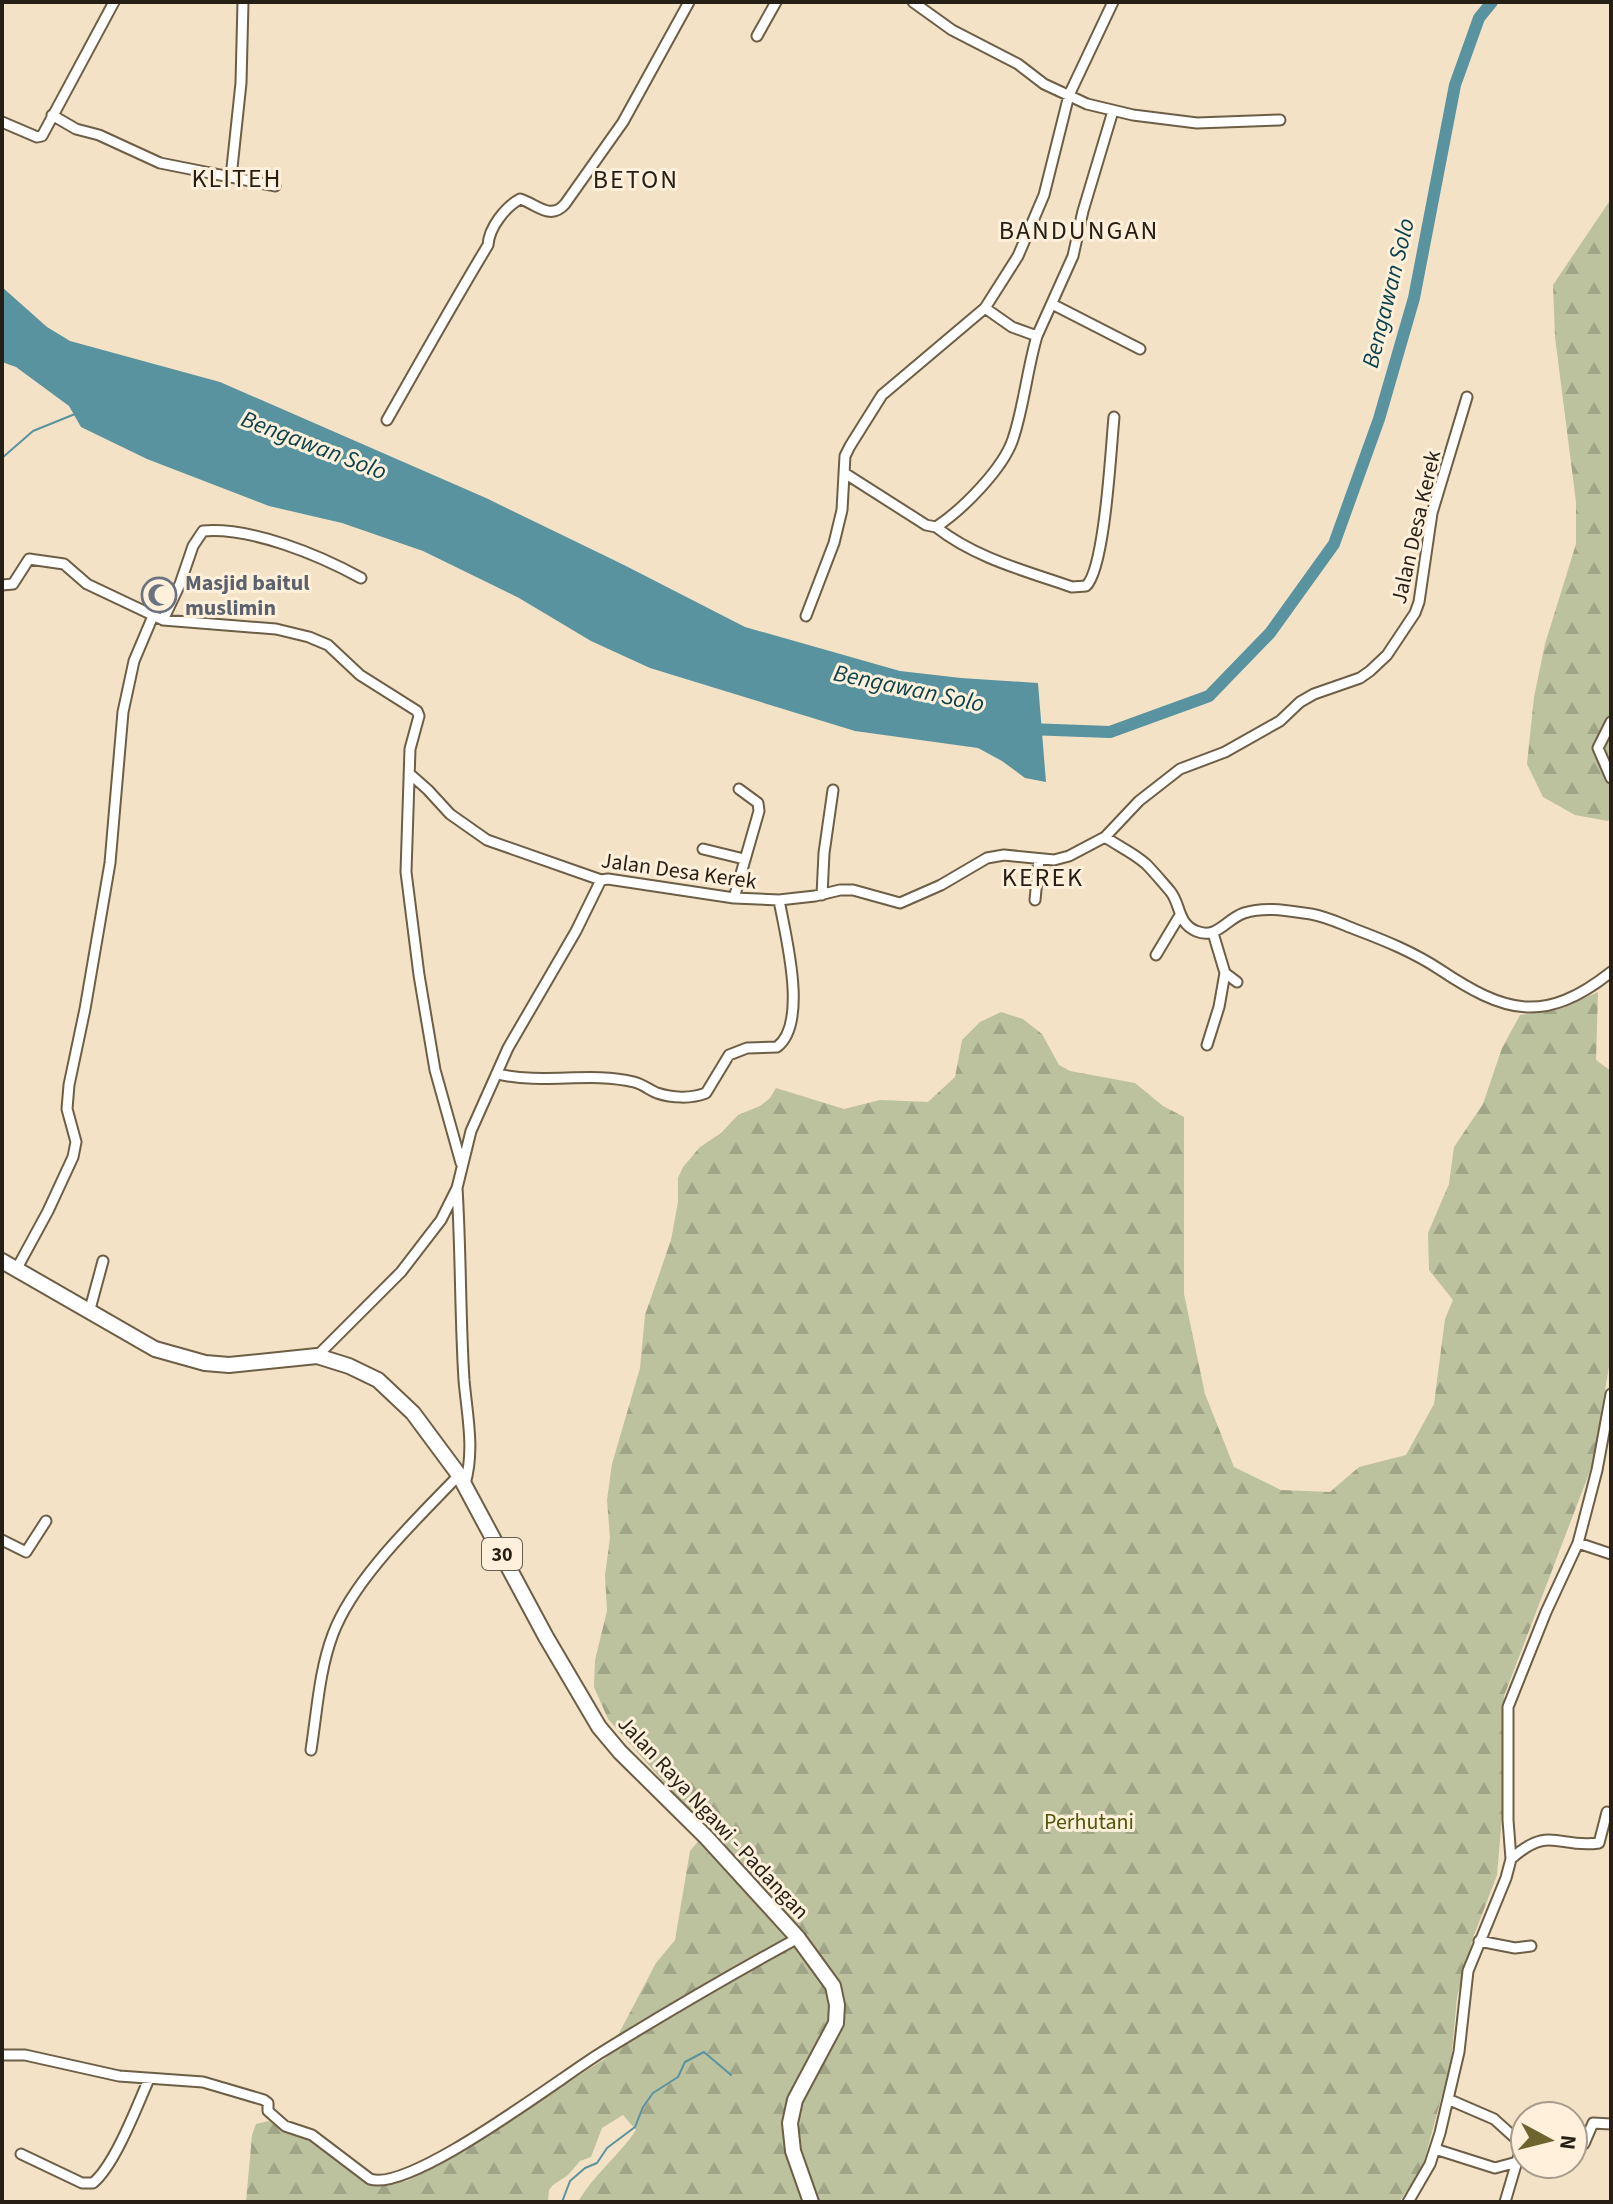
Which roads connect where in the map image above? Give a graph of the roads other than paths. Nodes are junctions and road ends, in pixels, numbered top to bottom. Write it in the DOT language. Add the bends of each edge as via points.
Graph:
graph roads {
  1 [pos="114,2"];
  2 [pos="243,2"];
  3 [pos="689,2"];
  4 [pos="776,2"];
  5 [pos="913,2"];
  6 [pos="1113,2"];
  7 [pos="757,36"];
  8 [pos="1069,95"];
  9 [pos="1113,111"];
  10 [pos="52,115"];
  11 [pos="1280,120"];
  12 [pos="2,122"];
  13 [pos="231,177"];
  14 [pos="275,186"];
  15 [pos="1052,304"];
  16 [pos="985,308"];
  17 [pos="1037,336"];
  18 [pos="1140,349"];
  19 [pos="1467,397"];
  20 [pos="1114,417"];
  21 [pos="387,420"];
  22 [pos="846,474"];
  23 [pos="936,527"];
  24 [pos="361,578"];
  25 [pos="2,585"];
  26 [pos="806,616"];
  27 [pos="158,618"];
  28 [pos="1611,722"];
  29 [pos="410,774"];
  30 [pos="1611,778"];
  31 [pos="739,789"];
  32 [pos="833,790"];
  33 [pos="1105,837"];
  34 [pos="703,849"];
  35 [pos="744,859"];
  36 [pos="1039,859"];
  37 [pos="601,880"];
  38 [pos="822,895"];
  39 [pos="734,898"];
  40 [pos="779,900"];
  41 [pos="1035,900"];
  42 [pos="1180,915"];
  43 [pos="1213,933"];
  44 [pos="1156,955"];
  45 [pos="1611,972"];
  46 [pos="1225,973"];
  47 [pos="1237,982"];
  48 [pos="1207,1045"];
  49 [pos="498,1074"];
  50 [pos="461,1163"];
  51 [pos="457,1188"];
  52 [pos="103,1261"];
  53 [pos="2,1262"];
  54 [pos="16,1270"];
  55 [pos="90,1309"];
  56 [pos="317,1356"];
  57 [pos="1611,1394"];
  58 [pos="462,1480"];
  59 [pos="46,1521"];
  60 [pos="2,1540"];
  61 [pos="1578,1543"];
  62 [pos="1611,1554"];
  63 [pos="311,1750"];
  64 [pos="1607,1812"];
  65 [pos="1511,1859"];
  66 [pos="798,1938"];
  67 [pos="1479,1941"];
  68 [pos="1531,1946"];
  69 [pos="2,2055"];
  70 [pos="149,2079"];
  71 [pos="1450,2100"];
  72 [pos="1611,2124"];
  73 [pos="1589,2131"];
  74 [pos="1509,2133"];
  75 [pos="1435,2149"];
  76 [pos="21,2154"];
  77 [pos="1509,2164"];
  78 [pos="1512,2180"];
  79 [pos="811,2202"];
  80 [pos="1408,2202"];
  81 [pos="1505,2202"];
  1 -- 10 [label="street"];
  2 -- 13 [label="street"];
  3 -- 21 [label="street" via="623,122 565,204 550,212 520,199 503,214"];
  4 -- 7 [label="street"];
  5 -- 8 [label="street" via="952,30"];
  6 -- 8 [label="street"];
  8 -- 9 [label="street"];
  8 -- 16 [label="street" via="1044,195 1018,256"];
  9 -- 11 [label="street" via="1197,123"];
  9 -- 15 [label="street" via="1073,256"];
  10 -- 12 [label="street" via="39,137"];
  10 -- 13 [label="street" via="160,163"];
  13 -- 14 [label="street"];
  15 -- 17 [label="street"];
  15 -- 18 [label="street"];
  16 -- 17 [label="street"];
  16 -- 22 [label="street" via="882,395 845,456"];
  17 -- 23 [label="street" via="1007,451 953,516"];
  19 -- 33 [label="street, Jalan Desa Kerek" via="1432,513 1419,602 1387,655 1360,678 1314,694 1268,728 1180,769"];
  20 -- 23 [label="street" via="1097,559 1086,586 1072,587 977,553"];
  22 -- 23 [label="street"];
  22 -- 26 [label="street" via="834,543"];
  24 -- 27 [label="street" via="323,558 249,535 203,531"];
  25 -- 27 [label="street" via="13,584 29,559 64,564 87,584"];
  27 -- 29 [label="street" via="276,629 324,643 360,675 419,714"];
  27 -- 54 [label="street" via="134,661 123,712 110,863 69,1085 73,1157"];
  28 -- 30 [label="street" via="1598,748"];
  29 -- 37 [label="street, Jalan Desa Kerek" via="450,814 487,840"];
  29 -- 50 [label="street" via="406,872 419,975 435,1070"];
  31 -- 35 [label="street" via="758,803 759,811"];
  32 -- 38 [label="street"];
  33 -- 36 [label="street, Jalan Desa Kerek" via="1062,859"];
  33 -- 42 [label="street" via="1147,865 1171,893"];
  34 -- 35 [label="street"];
  35 -- 39 [label="street"];
  36 -- 38 [label="street, Jalan Desa Kerek" via="987,858 900,903 853,890"];
  36 -- 41 [label="street"];
  37 -- 39 [label="street, Jalan Desa Kerek"];
  37 -- 49 [label="street"];
  38 -- 40 [label="street, Jalan Desa Kerek"];
  39 -- 40 [label="street, Jalan Desa Kerek"];
  40 -- 49 [label="street" via="794,976 789,1032 777,1047 729,1055 706,1093 690,1098 657,1093 637,1082 590,1076 538,1080"];
  42 -- 43 [label="street" via="1191,929"];
  42 -- 44 [label="street"];
  43 -- 45 [label="street" via="1250,912 1311,914 1401,947 1496,1002 1536,1008 1550,1006"];
  43 -- 46 [label="street"];
  46 -- 47 [label="street"];
  46 -- 48 [label="street"];
  49 -- 50 [label="street"];
  50 -- 51 [label="street"];
  51 -- 56 [label="street" via="418,1254"];
  51 -- 58 [label="street" via="471,1445"];
  52 -- 55 [label="street"];
  53 -- 54 [label="highway, Jalan Raya Ngawi - Padangan / 30"];
  54 -- 55 [label="highway, Jalan Raya Ngawi - Padangan / 30"];
  55 -- 56 [label="highway, Jalan Raya Ngawi - Padangan / 30" via="155,1349 205,1363"];
  56 -- 58 [label="highway, Jalan Raya Ngawi - Padangan / 30" via="349,1366 391,1390 434,1437"];
  57 -- 61 [label="street"];
  58 -- 63 [label="street" via="409,1528 342,1613 324,1662"];
  58 -- 66 [label="highway, Jalan Raya Ngawi - Padangan / 30" via="599,1727"];
  59 -- 60 [label="street" via="26,1552"];
  61 -- 62 [label="street"];
  61 -- 65 [label="street" via="1508,1707"];
  64 -- 65 [label="street" via="1599,1843 1537,1840"];
  65 -- 67 [label="street"];
  66 -- 70 [label="street" via="603,2051 460,2146 382,2182 370,2179 308,2133 281,2124 264,2100 203,2082"];
  66 -- 79 [label="highway, Jalan Raya Ngawi - Padangan / 30" via="833,1986 837,2005 836,2023 795,2100 790,2123 790,2141"];
  67 -- 68 [label="street"];
  67 -- 71 [label="street" via="1464,1991"];
  69 -- 70 [label="street"];
  70 -- 76 [label="street" via="93,2183 82,2183"];
  71 -- 74 [label="street" via="1494,2119"];
  71 -- 75 [label="street"];
  72 -- 73 [label="street" via="1593,2123"];
  75 -- 77 [label="street" via="1495,2168"];
  75 -- 80 [label="street"];
  78 -- 81 [label="street"];
}
